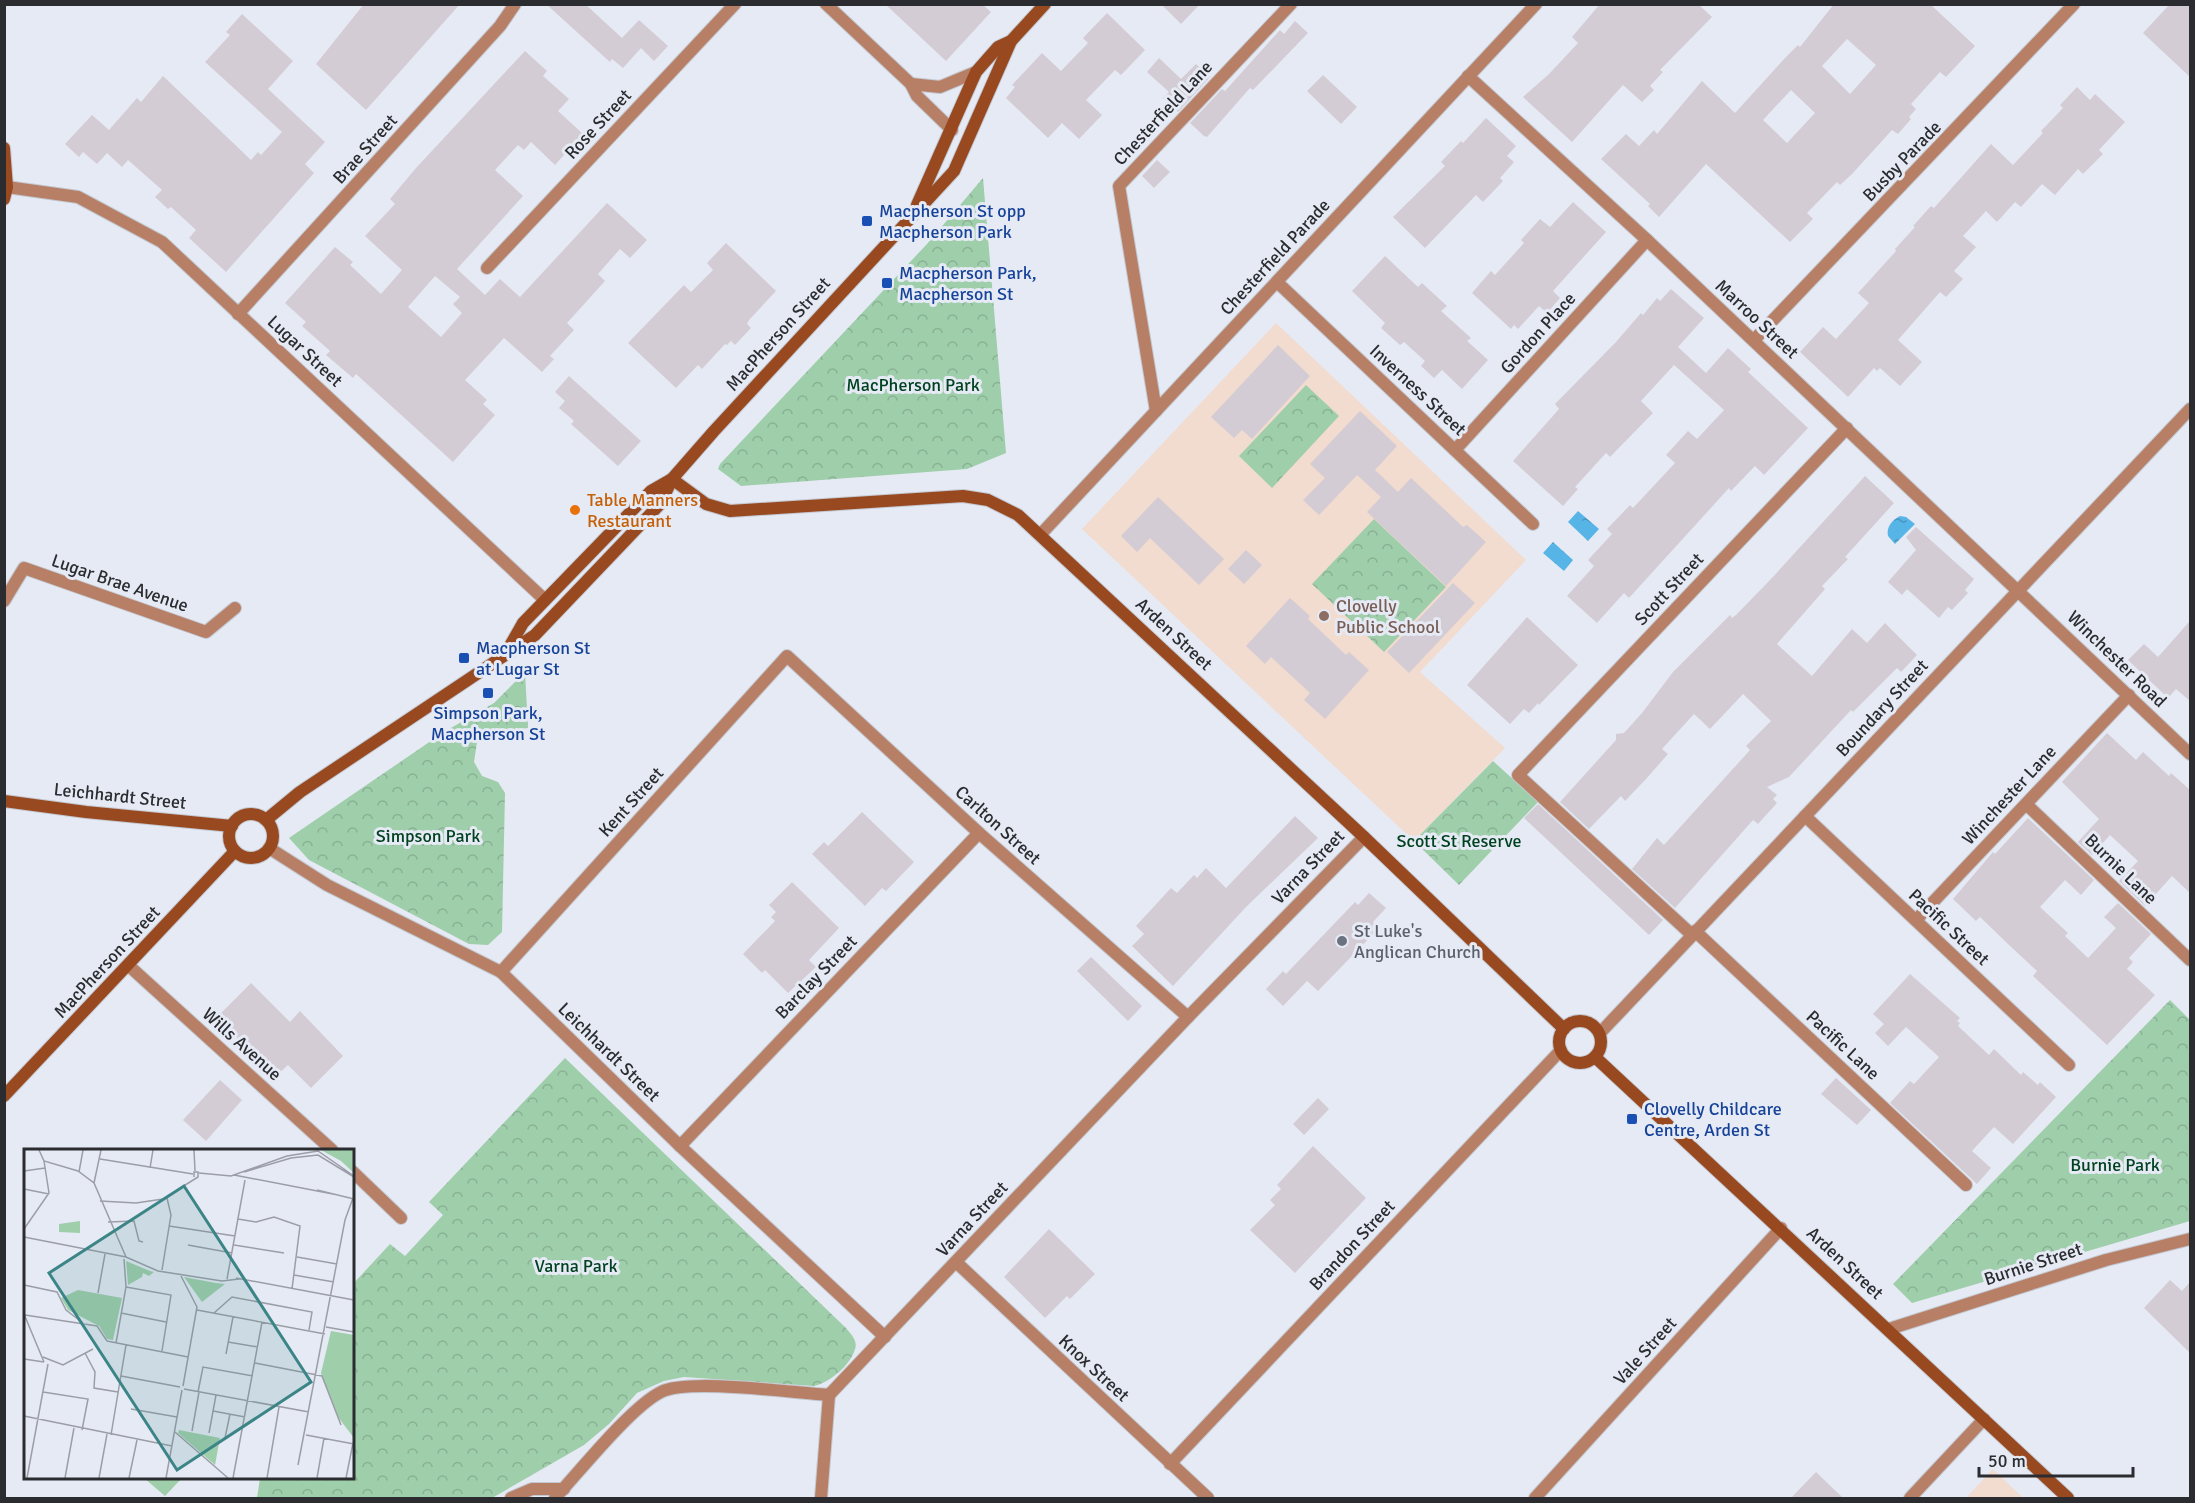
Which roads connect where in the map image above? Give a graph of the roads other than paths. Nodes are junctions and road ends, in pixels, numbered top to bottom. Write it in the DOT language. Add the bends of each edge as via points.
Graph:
graph roads {
  1 [pos="515,4"];
  2 [pos="735,4"];
  3 [pos="826,4"];
  4 [pos="1046,4"];
  5 [pos="1291,4"];
  6 [pos="1536,4"];
  7 [pos="2074,4"];
  8 [pos="1011,40"];
  9 [pos="976,72"];
  10 [pos="1468,76"];
  11 [pos="911,84"];
  12 [pos="952,130"];
  13 [pos="972,135"];
  14 [pos="4,148"];
  15 [pos="6,193"];
  16 [pos="912,214"];
  17 [pos="1647,240"];
  18 [pos="487,268"];
  19 [pos="1277,282"];
  20 [pos="238,314"];
  21 [pos="1754,340"];
  22 [pos="2190,409"];
  23 [pos="1156,411"];
  24 [pos="1847,428"];
  25 [pos="1455,450"];
  26 [pos="672,478"];
  27 [pos="1533,525"];
  28 [pos="1041,534"];
  29 [pos="2018,590"];
  30 [pos="545,600"];
  31 [pos="4,601"];
  32 [pos="235,608"];
  33 [pos="506,652"];
  34 [pos="787,656"];
  35 [pos="2129,695"];
  36 [pos="2190,754"];
  37 [pos="1518,775"];
  38 [pos="4,801"];
  39 [pos="2026,804"];
  40 [pos="1805,816"];
  41 [pos="266,820"];
  42 [pos="232,826"];
  43 [pos="979,832"];
  44 [pos="1364,837"];
  45 [pos="269,848"];
  46 [pos="235,851"];
  47 [pos="1916,920"];
  48 [pos="1693,933"];
  49 [pos="2190,960"];
  50 [pos="128,965"];
  51 [pos="501,972"];
  52 [pos="1188,1017"];
  53 [pos="1564,1029"];
  54 [pos="1600,1033"];
  55 [pos="1561,1050"];
  56 [pos="1595,1057"];
  57 [pos="2069,1065"];
  58 [pos="4,1096"];
  59 [pos="680,1146"];
  60 [pos="331,1149"];
  61 [pos="354,1173"];
  62 [pos="1966,1185"];
  63 [pos="401,1218"];
  64 [pos="1781,1228"];
  65 [pos="2190,1239"];
  66 [pos="956,1263"];
  67 [pos="1889,1329"];
  68 [pos="885,1337"];
  69 [pos="829,1395"];
  70 [pos="1984,1419"];
  71 [pos="1170,1464"];
  72 [pos="564,1489"];
  73 [pos="511,1498"];
  74 [pos="555,1498"];
  75 [pos="821,1498"];
  76 [pos="1208,1498"];
  77 [pos="1535,1498"];
  78 [pos="1910,1498"];
  79 [pos="2068,1498"];
  1 -- 20 [label="street, Brae Street" via="500,26"];
  2 -- 18 [label="street, Rose Street"];
  3 -- 11 [label="street"];
  4 -- 8 [label="main road, MacPherson Street"];
  5 -- 23 [label="street, Chesterfield Lane" via="1119,186"];
  6 -- 10 [label="street, Chesterfield Parade"];
  7 -- 21 [label="street, Busby Parade"];
  8 -- 9 [label="main road, MacPherson Street" via="998,47"];
  8 -- 13 [label="main road, MacPherson Street"];
  9 -- 11 [label="street" via="940,87"];
  9 -- 12 [label="main road, MacPherson Street"];
  10 -- 17 [label="street, Marroo Street"];
  10 -- 19 [label="street, Chesterfield Parade"];
  11 -- 12 [label="street" via="917,96"];
  12 -- 13 [label="main road"];
  12 -- 16 [label="main road, MacPherson Street"];
  13 -- 16 [label="main road, MacPherson Street" via="954,171"];
  14 -- 15 [label="main road"];
  15 -- 20 [label="street, Lugar Street" via="78,197 162,242"];
  16 -- 26 [label="main road, MacPherson Street"];
  17 -- 21 [label="street, Marroo Street"];
  17 -- 25 [label="street, Gordon Place"];
  19 -- 23 [label="street, Chesterfield Parade"];
  19 -- 25 [label="street, Inverness Street"];
  20 -- 30 [label="street, Lugar Street"];
  21 -- 24 [label="street, Marroo Street"];
  22 -- 29 [label="street, Boundary Street"];
  23 -- 28 [label="street, Chesterfield Parade"];
  24 -- 29 [label="street, Marroo Street"];
  24 -- 37 [label="street, Scott Street"];
  25 -- 27 [label="street, Inverness Street"];
  26 -- 28 [label="main road, Arden Street" via="706,504 730,511 963,496 988,500 1018,515"];
  26 -- 30 [label="main road, MacPherson Street" via="651,491"];
  26 -- 33 [label="main road, MacPherson Street" via="661,503 535,635"];
  28 -- 44 [label="main road, Arden Street"];
  29 -- 35 [label="street, Winchester Road"];
  29 -- 40 [label="street, Boundary Street"];
  30 -- 33 [label="main road, MacPherson Street" via="523,623"];
  31 -- 32 [label="street, Lugar Brae Avenue" via="24,568 206,632"];
  33 -- 41 [label="main road, MacPherson Street" via="300,792"];
  34 -- 43 [label="street, Carlton Street"];
  34 -- 51 [label="street, Kent Street"];
  35 -- 36 [label="street, Winchester Road"];
  35 -- 39 [label="street, Winchester Lane"];
  37 -- 48 [label="street, Pacific Lane"];
  38 -- 42 [label="main road, Leichhardt Street"];
  39 -- 47 [label="street, Winchester Lane"];
  39 -- 49 [label="street, Burnie Lane"];
  40 -- 47 [label="street, Pacific Street"];
  40 -- 48 [label="street, Boundary Street"];
  41 -- 42 [label="main road" via="242,816"];
  41 -- 45 [label="main road" via="272,831"];
  42 -- 46 [label="main road" via="230,839"];
  43 -- 52 [label="street, Carlton Street"];
  43 -- 59 [label="street, Barclay Street"];
  44 -- 52 [label="street, Varna Street"];
  44 -- 53 [label="main road, Arden Street"];
  45 -- 46 [label="main road" via="253,858"];
  45 -- 51 [label="street, Leichhardt Street" via="327,885"];
  46 -- 50 [label="main road, MacPherson Street"];
  47 -- 57 [label="street, Pacific Street"];
  48 -- 54 [label="street, Boundary Street"];
  48 -- 62 [label="street, Pacific Lane"];
  50 -- 58 [label="main road, MacPherson Street"];
  50 -- 60 [label="street, Wills Avenue"];
  51 -- 59 [label="street, Leichhardt Street"];
  52 -- 66 [label="street, Varna Street"];
  53 -- 54 [label="main road" via="1582,1021"];
  53 -- 55 [label="main road"];
  54 -- 56 [label="main road" via="1601,1044"];
  55 -- 56 [label="main road" via="1576,1063"];
  55 -- 71 [label="street, Brandon Street"];
  56 -- 64 [label="main road, Arden Street"];
  59 -- 68 [label="street, Leichhardt Street"];
  61 -- 63 [label="street"];
  64 -- 67 [label="main road, Arden Street"];
  64 -- 77 [label="street, Vale Street"];
  65 -- 67 [label="street, Burnie Street" via="2106,1260"];
  66 -- 68 [label="street, Varna Street"];
  66 -- 71 [label="street, Knox Street"];
  67 -- 70 [label="main road, Arden Street"];
  68 -- 69 [label="street, Varna Street"];
  69 -- 72 [label="street" via="703,1386 662,1391 632,1415"];
  69 -- 75 [label="street"];
  70 -- 78 [label="street"];
  70 -- 79 [label="main road, Arden Street"];
  71 -- 76 [label="street, Knox Street"];
  72 -- 73 [label="street" via="532,1489"];
  72 -- 74 [label="street"];
}
